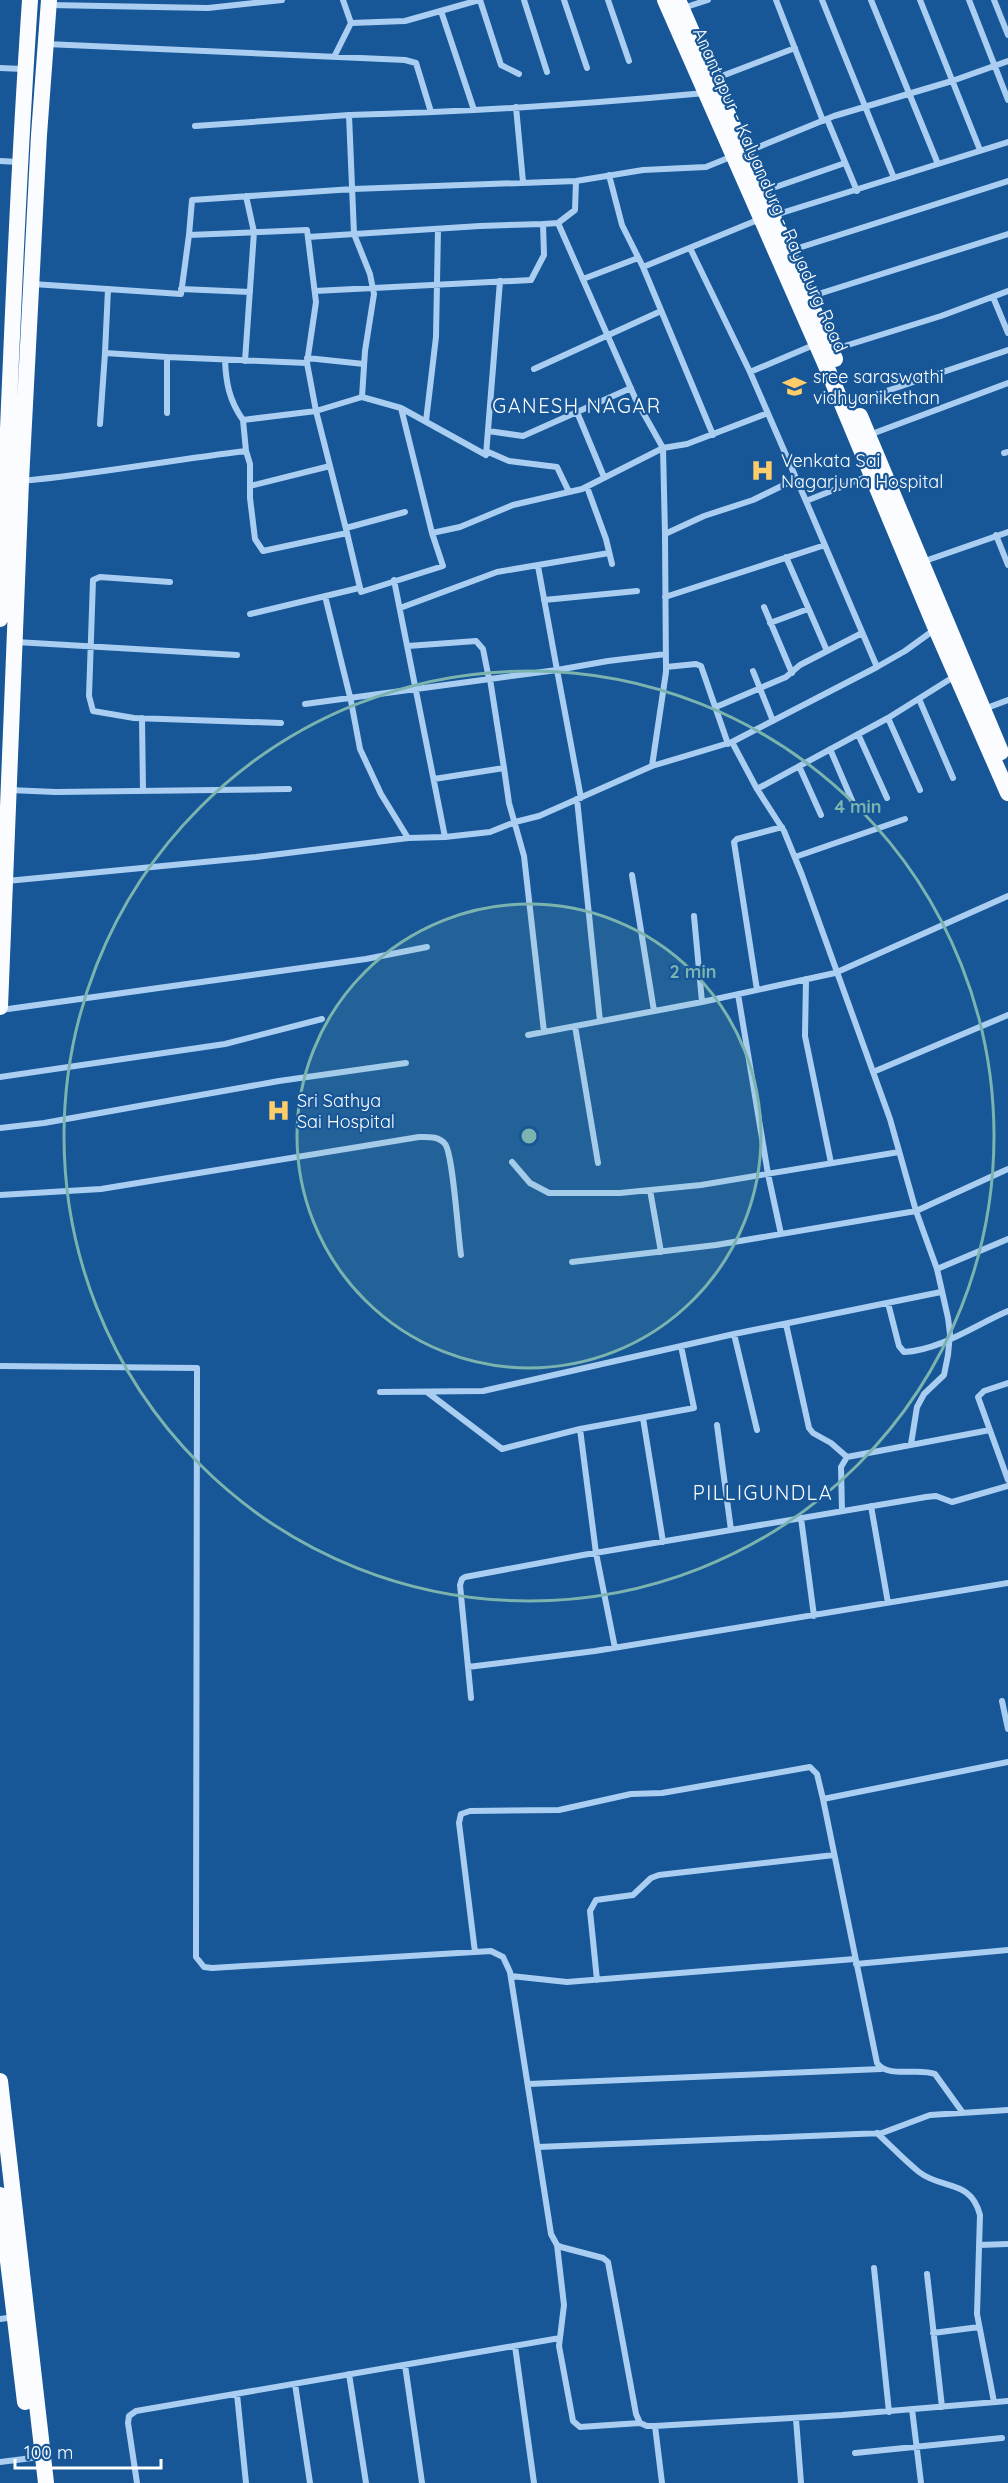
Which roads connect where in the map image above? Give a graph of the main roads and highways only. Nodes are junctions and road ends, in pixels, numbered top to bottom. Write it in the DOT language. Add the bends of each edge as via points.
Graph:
graph roads {
  1 [pos="30,0"];
  2 [pos="665,0"];
  3 [pos="49,2"];
  4 [pos="680,4"];
  5 [pos="44,61"];
  6 [pos="25,64"];
  7 [pos="709,86"];
  8 [pos="740,154"];
  9 [pos="767,217"];
  10 [pos="825,345"];
  11 [pos="4,414"];
  12 [pos="2,489"];
  13 [pos="2,556"];
  14 [pos="0,619"];
  15 [pos="941,626"];
  16 [pos="1008,767"];
  17 [pos="1008,793"];
  18 [pos="3,882"];
  19 [pos="0,1009"];
  20 [pos="0,2081"];
  21 [pos="0,2195"];
  22 [pos="8,2318"];
  23 [pos="36,2483"];
  24 [pos="46,2483"];
  1 -- 6 [label="highway"];
  2 -- 7 [label="highway, Anantapur - Kalyandurg - Rayadurg Road"];
  3 -- 5 [label="highway"];
  4 -- 7 [label="highway, Anantapur - Kalyandurg - Rayadurg Road"];
  5 -- 6 [label="highway"];
  5 -- 18 [label="highway"];
  6 -- 11 [label="highway"];
  7 -- 8 [label="highway, Anantapur - Kalyandurg - Rayadurg Road"];
  8 -- 9 [label="highway, Anantapur - Kalyandurg - Rayadurg Road"];
  8 -- 9 [label="highway, Anantapur - Kalyandurg - Rayadurg Road" via="763,192"];
  9 -- 10 [label="highway, Anantapur - Kalyandurg - Rayadurg Road"];
  9 -- 10 [label="highway, Anantapur - Kalyandurg - Rayadurg Road" via="789,251"];
  10 -- 15 [label="highway, Anantapur - Kalyandurg - Rayadurg Road" via="871,475"];
  10 -- 15 [label="highway, Anantapur - Kalyandurg - Rayadurg Road" via="854,402 922,562"];
  11 -- 12 [label="highway"];
  12 -- 13 [label="highway"];
  13 -- 14 [label="highway"];
  15 -- 16 [label="highway, Anantapur - Kalyandurg - Rayadurg Road" via="984,709"];
  15 -- 17 [label="highway, Anantapur - Kalyandurg - Rayadurg Road" via="956,675"];
  18 -- 19 [label="highway"];
  20 -- 24 [label="highway"];
  21 -- 22 [label="highway"];
  22 -- 23 [label="highway"];
}
